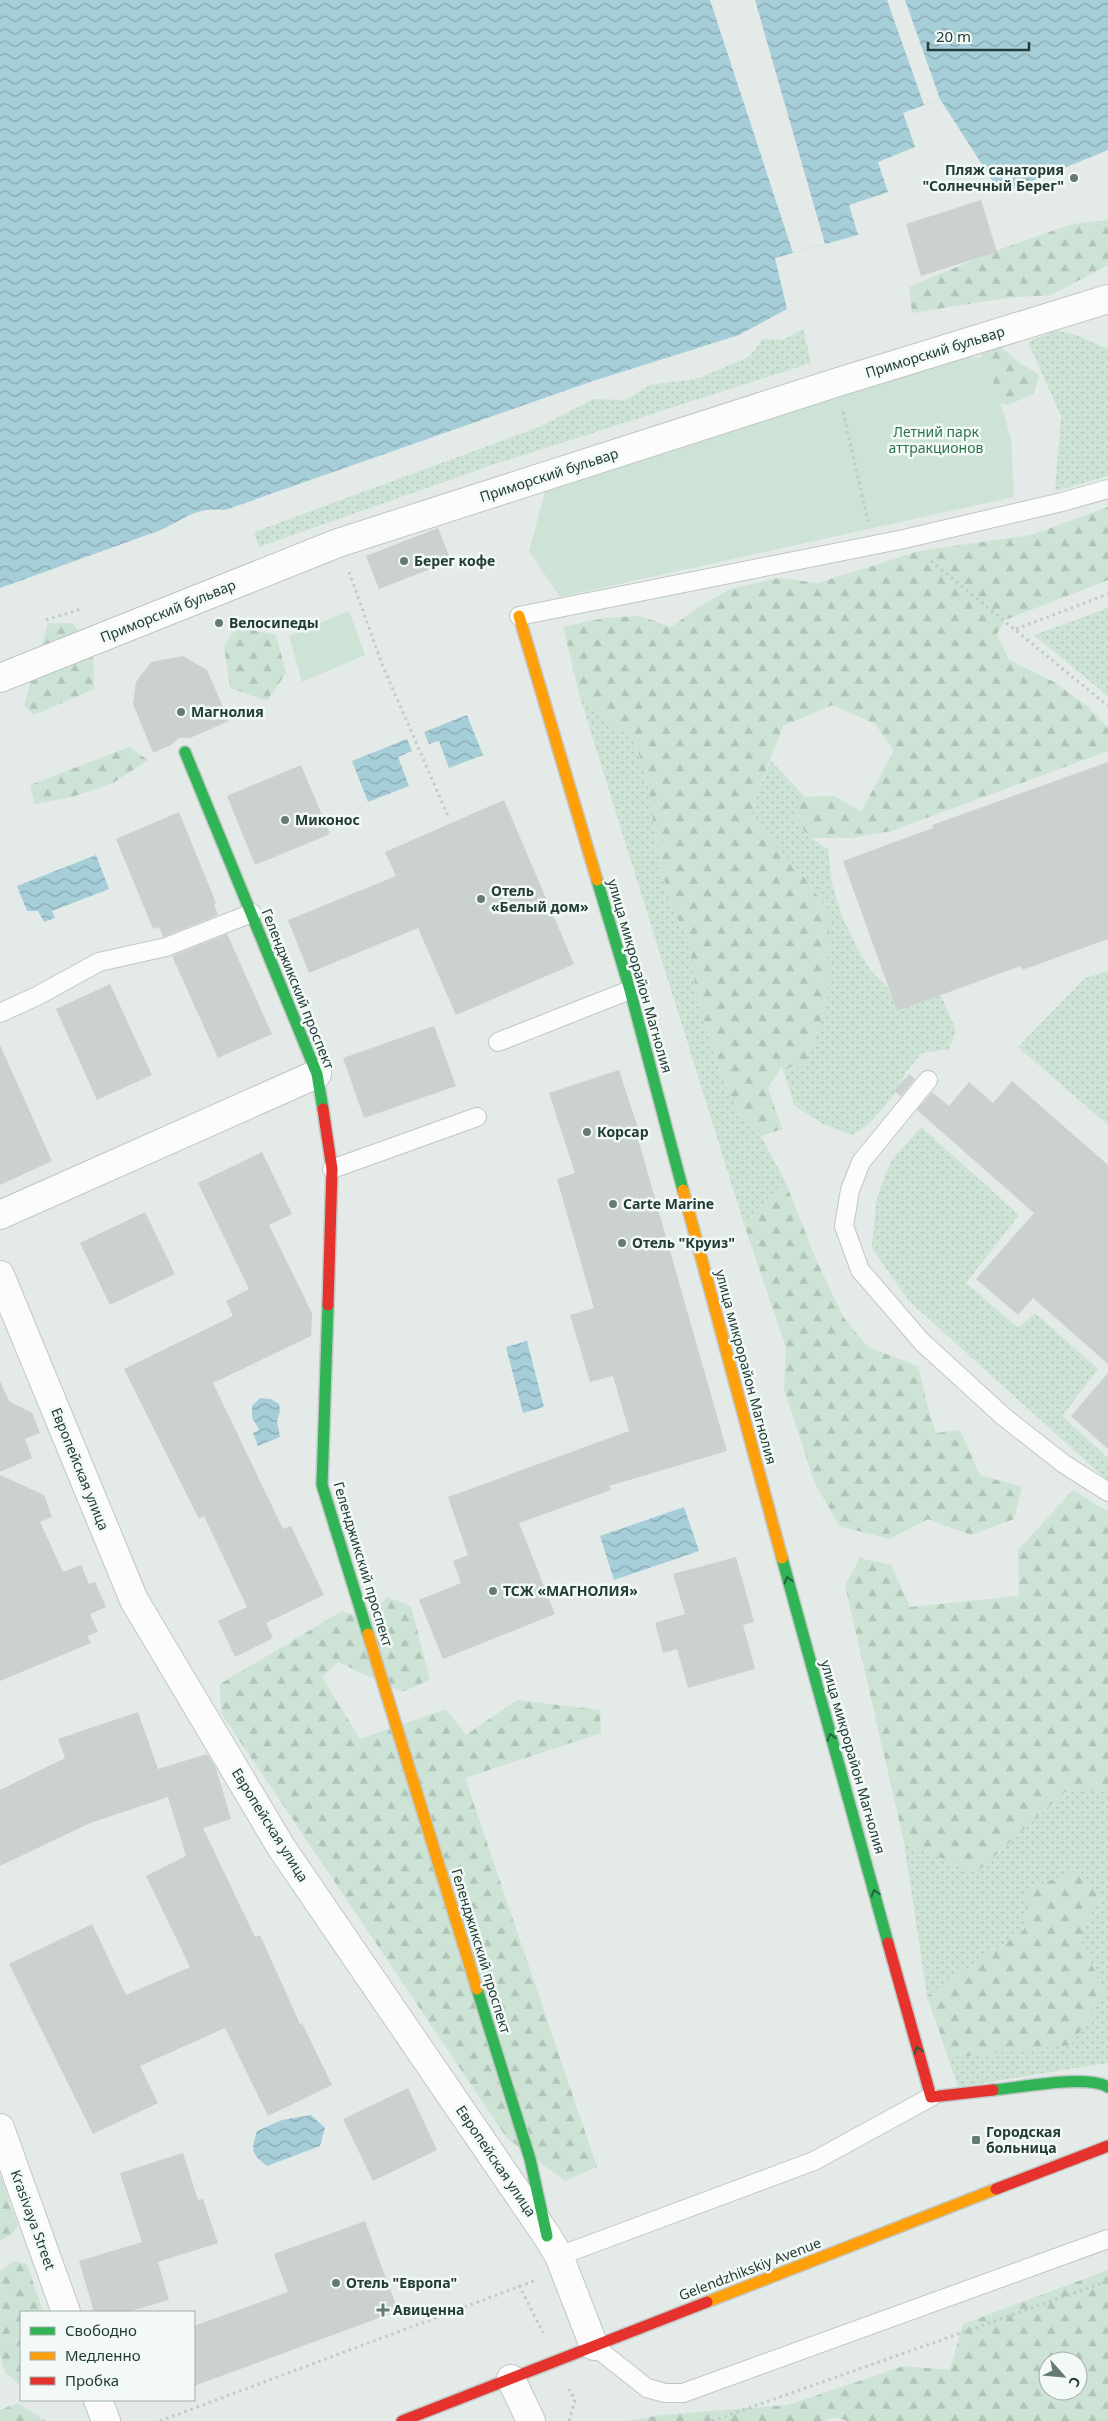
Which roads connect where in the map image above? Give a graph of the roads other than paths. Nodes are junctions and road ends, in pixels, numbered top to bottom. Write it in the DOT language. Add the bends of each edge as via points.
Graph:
graph roads {
  1 [pos="1108,299"];
  2 [pos="1108,488"];
  3 [pos="519,616"];
  4 [pos="0,678"];
  5 [pos="184,752"];
  6 [pos="252,914"];
  7 [pos="630,990"];
  8 [pos="0,1014"];
  9 [pos="498,1042"];
  10 [pos="317,1074"];
  11 [pos="928,1080"];
  12 [pos="477,1117"];
  13 [pos="332,1169"];
  14 [pos="0,1215"];
  15 [pos="0,1275"];
  16 [pos="1108,1492"];
  17 [pos="1108,2087"];
  18 [pos="931,2097"];
  19 [pos="0,2128"];
  20 [pos="1108,2146"];
  21 [pos="1108,2239"];
  22 [pos="553,2246"];
  23 [pos="66,2311"];
  24 [pos="594,2346"];
  25 [pos="511,2379"];
  26 [pos="98,2401"];
  27 [pos="106,2421"];
  28 [pos="402,2421"];
  29 [pos="531,2421"];
  1 -- 4 [label="street, Приморский бульвар" via="836,382 338,543"];
  2 -- 3 [label="lane" via="904,539"];
  3 -- 7 [label="street, улица микрорайон Магнолия"];
  5 -- 6 [label="street, Геленджикский проспект"];
  6 -- 8 [label="lane" via="166,947 99,962"];
  6 -- 10 [label="street, Геленджикский проспект"];
  7 -- 9 [label="lane"];
  18 -- 7 [label="street, улица микрорайон Магнолия, one-way" via="766,1500"];
  10 -- 13 [label="street, Геленджикский проспект"];
  10 -- 14 [label="street"];
  11 -- 16 [label="lane" via="861,1162 850,1190 844,1226 860,1270 922,1342 1004,1417 1064,1464"];
  12 -- 13 [label="lane"];
  13 -- 22 [label="street, Геленджикский проспект" via="322,1485 530,2160"];
  15 -- 22 [label="street, Европейская улица" via="134,1600 282,1847"];
  17 -- 18 [label="street" via="1100,2082 1081,2081"];
  18 -- 22 [label="lane" via="814,2161"];
  19 -- 23 [label="street, Krasivaya Street"];
  20 -- 24 [label="street, Gelendzhikskiy Avenue"];
  21 -- 24 [label="lane" via="683,2393 647,2388"];
  22 -- 24 [label="street, Европейская улица"];
  24 -- 25 [label="street, Gelendzhikskiy Avenue"];
  25 -- 28 [label="street, Gelendzhikskiy Avenue"];
  25 -- 29 [label="street"];
  26 -- 27 [label="street"];
}
